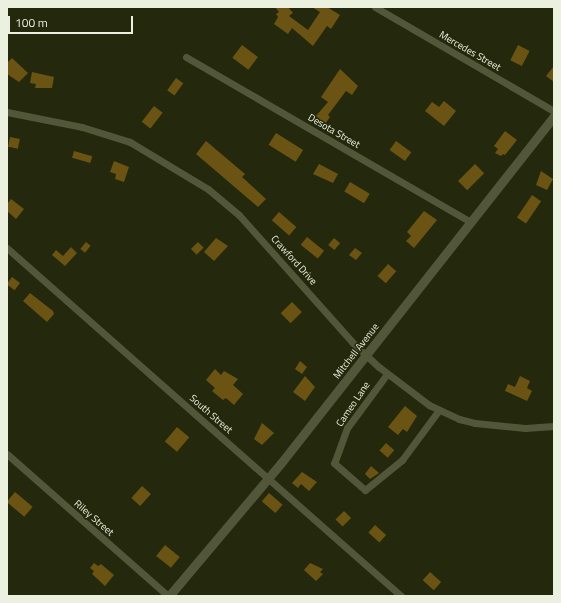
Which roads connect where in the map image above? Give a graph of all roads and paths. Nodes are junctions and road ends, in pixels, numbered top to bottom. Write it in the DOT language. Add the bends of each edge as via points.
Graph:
graph roads {
  1 [pos="379,8"];
  2 [pos="186,57"];
  3 [pos="554,111"];
  4 [pos="7,112"];
  5 [pos="554,116"];
  6 [pos="471,222"];
  7 [pos="8,250"];
  8 [pos="366,356"];
  9 [pos="387,374"];
  10 [pos="440,410"];
  11 [pos="554,426"];
  12 [pos="7,454"];
  13 [pos="269,479"];
  14 [pos="168,596"];
  15 [pos="401,596"];
  1 -- 3 [label="street, Mercedes Street"];
  2 -- 6 [label="street, Desota Street"];
  4 -- 8 [label="street, Crawford Drive" via="82,126 130,142 208,189 239,215"];
  5 -- 6 [label="street, Mitchell Avenue"];
  6 -- 8 [label="street, Mitchell Avenue"];
  7 -- 13 [label="street, South Street"];
  8 -- 9 [label="street, Crawford Drive"];
  8 -- 13 [label="street, Mitchell Avenue"];
  9 -- 10 [label="street, Crawford Drive"];
  9 -- 10 [label="street, Cameo Lane" via="347,428 334,463 365,490 402,460"];
  10 -- 11 [label="street, Crawford Drive" via="459,419 496,427"];
  12 -- 14 [label="street, Riley Street"];
  13 -- 14 [label="street, Mitchell Avenue"];
  13 -- 15 [label="street, South Street"];
}
